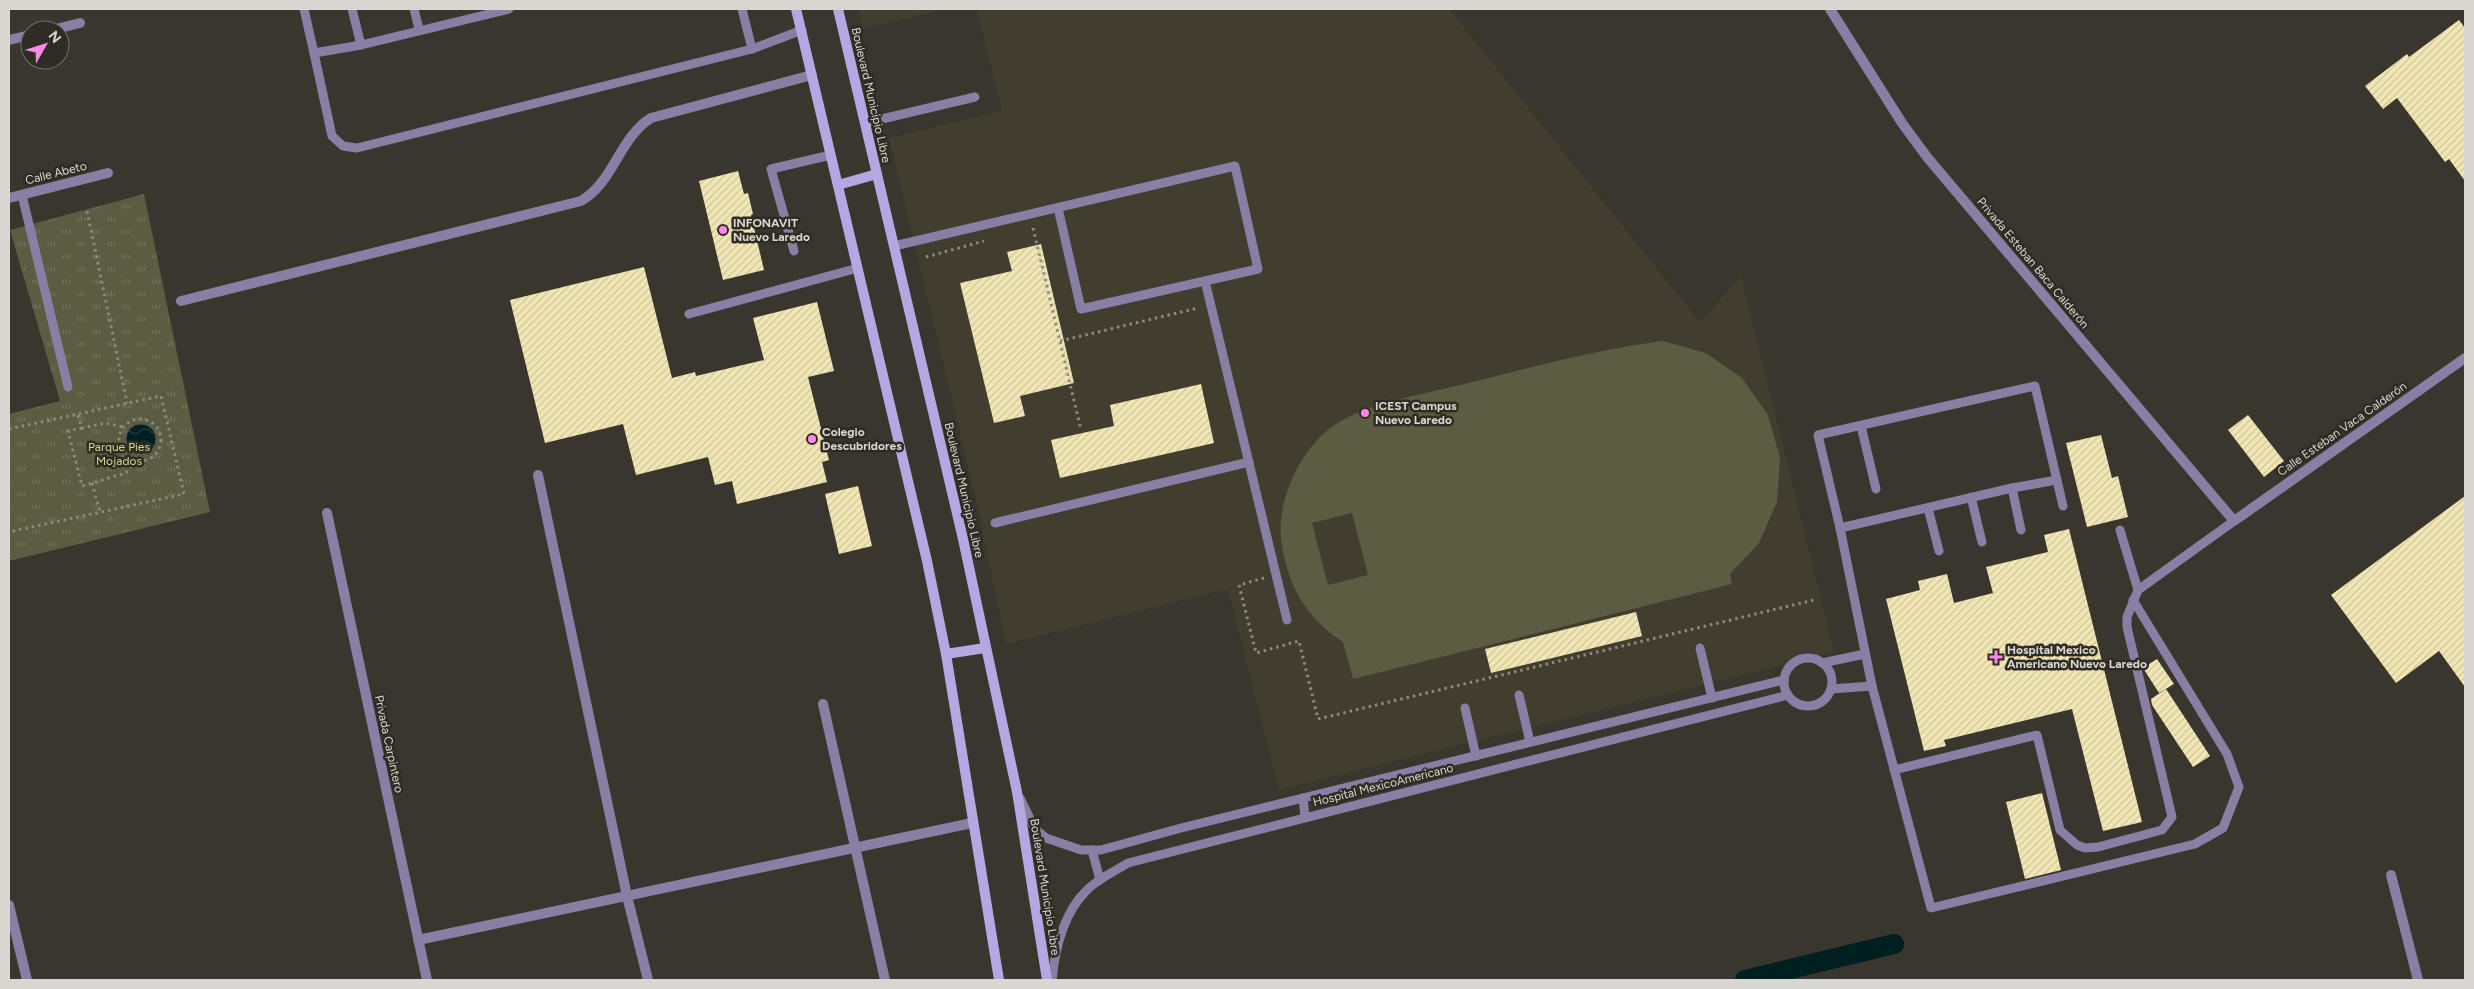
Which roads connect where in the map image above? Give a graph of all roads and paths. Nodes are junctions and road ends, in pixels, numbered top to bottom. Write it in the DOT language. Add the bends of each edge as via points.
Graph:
graph roads {
  1 [pos="304,9"];
  2 [pos="352,9"];
  3 [pos="414,9"];
  4 [pos="470,9"];
  5 [pos="510,9"];
  6 [pos="742,9"];
  7 [pos="796,9"];
  8 [pos="838,9"];
  9 [pos="1830,9"];
  10 [pos="472,18"];
  11 [pos="80,23"];
  12 [pos="70,26"];
  13 [pos="420,29"];
  14 [pos="802,30"];
  15 [pos="360,45"];
  16 [pos="752,49"];
  17 [pos="314,53"];
  18 [pos="812,75"];
  19 [pos="975,97"];
  20 [pos="865,123"];
  21 [pos="831,155"];
  22 [pos="108,173"];
  23 [pos="877,174"];
  24 [pos="838,184"];
  25 [pos="22,195"];
  26 [pos="9,198"];
  27 [pos="1058,208"];
  28 [pos="87,211"];
  29 [pos="1025,230"];
  30 [pos="989,240"];
  31 [pos="894,246"];
  32 [pos="794,251"];
  33 [pos="926,257"];
  34 [pos="858,268"];
  35 [pos="1205,281"];
  36 [pos="181,301"];
  37 [pos="689,314"];
  38 [pos="1202,317"];
  39 [pos="1060,341"];
  40 [pos="2465,358"];
  41 [pos="68,386"];
  42 [pos="127,404"];
  43 [pos="78,415"];
  44 [pos="1861,426"];
  45 [pos="123,427"];
  46 [pos="82,428"];
  47 [pos="9,430"];
  48 [pos="1081,430"];
  49 [pos="135,460"];
  50 [pos="1249,462"];
  51 [pos="538,475"];
  52 [pos="2057,480"];
  53 [pos="92,483"];
  54 [pos="2012,488"];
  55 [pos="1876,489"];
  56 [pos="1970,497"];
  57 [pos="2063,506"];
  58 [pos="1928,508"];
  59 [pos="100,512"];
  60 [pos="328,513"];
  61 [pos="2234,521"];
  62 [pos="995,524"];
  63 [pos="1840,528"];
  64 [pos="2021,530"];
  65 [pos="2120,530"];
  66 [pos="9,532"];
  67 [pos="1982,542"];
  68 [pos="1939,551"];
  69 [pos="1263,569"];
  70 [pos="2138,590"];
  71 [pos="1814,600"];
  72 [pos="2134,600"];
  73 [pos="1287,620"];
  74 [pos="985,648"];
  75 [pos="1700,648"];
  76 [pos="946,654"];
  77 [pos="1865,654"];
  78 [pos="1822,663"];
  79 [pos="1784,680"];
  80 [pos="1872,686"];
  81 [pos="1832,689"];
  82 [pos="1519,695"];
  83 [pos="1788,695"];
  84 [pos="1712,698"];
  85 [pos="823,704"];
  86 [pos="1677,706"];
  87 [pos="1466,708"];
  88 [pos="1681,722"];
  89 [pos="1534,742"];
  90 [pos="1476,756"];
  91 [pos="1542,757"];
  92 [pos="1894,770"];
  93 [pos="1017,792"];
  94 [pos="1303,798"];
  95 [pos="1305,817"];
  96 [pos="972,822"];
  97 [pos="855,848"];
  98 [pos="1092,850"];
  99 [pos="2391,875"];
  100 [pos="1100,880"];
  101 [pos="627,896"];
  102 [pos="9,905"];
  103 [pos="418,940"];
  104 [pos="27,980"];
  105 [pos="427,980"];
  106 [pos="648,980"];
  107 [pos="885,980"];
  108 [pos="1000,980"];
  109 [pos="1047,980"];
  110 [pos="1052,980"];
  111 [pos="2418,980"];
  1 -- 17 [label="lane"];
  2 -- 15 [label="lane"];
  3 -- 13 [label="lane"];
  4 -- 10 [label="lane"];
  5 -- 10 [label="lane"];
  6 -- 16 [label="lane"];
  7 -- 14 [label="main road"];
  8 -- 20 [label="main road, Boulevard Municipio Libre"];
  9 -- 61 [label="street, Privada Esteban Baca Calderón" via="1902,123 1927,156"];
  10 -- 13 [label="lane"];
  11 -- 12 [label="street"];
  13 -- 15 [label="lane"];
  14 -- 16 [label="lane"];
  14 -- 18 [label="main road"];
  15 -- 17 [label="lane"];
  16 -- 17 [label="lane" via="357,148 343,146 332,136"];
  18 -- 21 [label="main road"];
  18 -- 36 [label="street" via="651,118 639,126 600,187 581,201"];
  19 -- 20 [label="lane"];
  20 -- 23 [label="main road, Boulevard Municipio Libre"];
  21 -- 24 [label="main road"];
  21 -- 32 [label="lane" via="771,169"];
  22 -- 25 [label="street, Calle Abeto"];
  23 -- 24 [label="main road"];
  23 -- 31 [label="main road, Boulevard Municipio Libre"];
  24 -- 34 [label="main road"];
  25 -- 26 [label="street, Calle Abeto"];
  25 -- 41 [label="lane"];
  27 -- 31 [label="lane"];
  27 -- 35 [label="lane" via="1081,309"];
  27 -- 35 [label="lane" via="1235,166 1258,269"];
  28 -- 42 [label="path"];
  29 -- 39 [label="path" via="1034,228"];
  30 -- 33 [label="path"];
  31 -- 74 [label="main road, Boulevard Municipio Libre" via="961,530"];
  34 -- 37 [label="lane"];
  34 -- 76 [label="main road"];
  35 -- 50 [label="lane"];
  38 -- 39 [label="path" via="1200,308"];
  39 -- 48 [label="path"];
  40 -- 61 [label="street, Calle Esteban Vaca Calderón"];
  42 -- 43 [label="path"];
  42 -- 59 [label="path" via="161,396 184,494"];
  43 -- 46 [label="path"];
  43 -- 47 [label="path"];
  44 -- 52 [label="lane" via="2035,386"];
  44 -- 55 [label="lane"];
  44 -- 63 [label="lane" via="1818,435"];
  45 -- 46 [label="path" via="105,423"];
  45 -- 49 [label="path" via="120,446 128,457"];
  45 -- 49 [label="path" via="134,419 142,418 159,430 159,450 148,459"];
  46 -- 53 [label="path" via="68,431 82,486"];
  49 -- 53 [label="path" via="126,473"];
  50 -- 62 [label="lane"];
  50 -- 73 [label="lane"];
  51 -- 101 [label="street"];
  52 -- 54 [label="lane"];
  52 -- 57 [label="lane"];
  53 -- 59 [label="path"];
  54 -- 56 [label="lane"];
  54 -- 64 [label="lane"];
  56 -- 58 [label="lane"];
  56 -- 67 [label="lane"];
  58 -- 63 [label="lane"];
  58 -- 68 [label="lane"];
  59 -- 66 [label="path"];
  60 -- 103 [label="street, Privada Carpintero"];
  61 -- 70 [label="lane"];
  63 -- 77 [label="lane"];
  65 -- 70 [label="lane"];
  69 -- 71 [label="path" via="1265,578 1239,585 1256,653 1299,641 1318,719"];
  70 -- 72 [label="lane"];
  72 -- 92 [label="lane" via="2127,617 2127,627 2172,816 2162,830 2098,848 2085,848 2070,840 2060,830 2037,736"];
  72 -- 92 [label="lane" via="2227,754 2239,787 2222,828 2195,844 1931,908"];
  74 -- 76 [label="main road"];
  74 -- 93 [label="main road, Boulevard Municipio Libre"];
  75 -- 84 [label="lane"];
  76 -- 96 [label="main road"];
  77 -- 78 [label="lane"];
  77 -- 80 [label="lane"];
  78 -- 79 [label="lane" via="1812,658 1796,662"];
  78 -- 81 [label="lane" via="1830,673"];
  79 -- 83 [label="lane"];
  79 -- 84 [label="lane, Hospital MexicoAmericano"];
  80 -- 81 [label="lane"];
  80 -- 92 [label="lane"];
  81 -- 83 [label="lane" via="1828,697 1815,706 1800,705"];
  82 -- 89 [label="lane"];
  83 -- 88 [label="lane, Hospital MexicoAmericano"];
  84 -- 86 [label="lane, Hospital MexicoAmericano"];
  85 -- 97 [label="street"];
  86 -- 88 [label="lane"];
  86 -- 89 [label="lane, Hospital MexicoAmericano"];
  87 -- 90 [label="lane"];
  88 -- 91 [label="lane, Hospital MexicoAmericano"];
  89 -- 90 [label="lane, Hospital MexicoAmericano"];
  89 -- 91 [label="lane"];
  90 -- 94 [label="lane, Hospital MexicoAmericano"];
  91 -- 95 [label="lane, Hospital MexicoAmericano"];
  93 -- 98 [label="lane, Hospital MexicoAmericano" via="1035,828 1046,838 1065,846"];
  93 -- 109 [label="main road, Boulevard Municipio Libre"];
  94 -- 95 [label="lane"];
  94 -- 98 [label="lane, Hospital MexicoAmericano" via="1122,846"];
  95 -- 100 [label="lane, Hospital MexicoAmericano" via="1128,863"];
  96 -- 97 [label="street"];
  96 -- 108 [label="main road"];
  97 -- 101 [label="street"];
  97 -- 107 [label="street"];
  98 -- 100 [label="lane"];
  99 -- 111 [label="street"];
  100 -- 110 [label="lane, Hospital MexicoAmericano" via="1085,891 1066,921"];
  101 -- 103 [label="street"];
  101 -- 106 [label="street"];
  102 -- 104 [label="street"];
  103 -- 105 [label="street, Privada Carpintero"];
}
